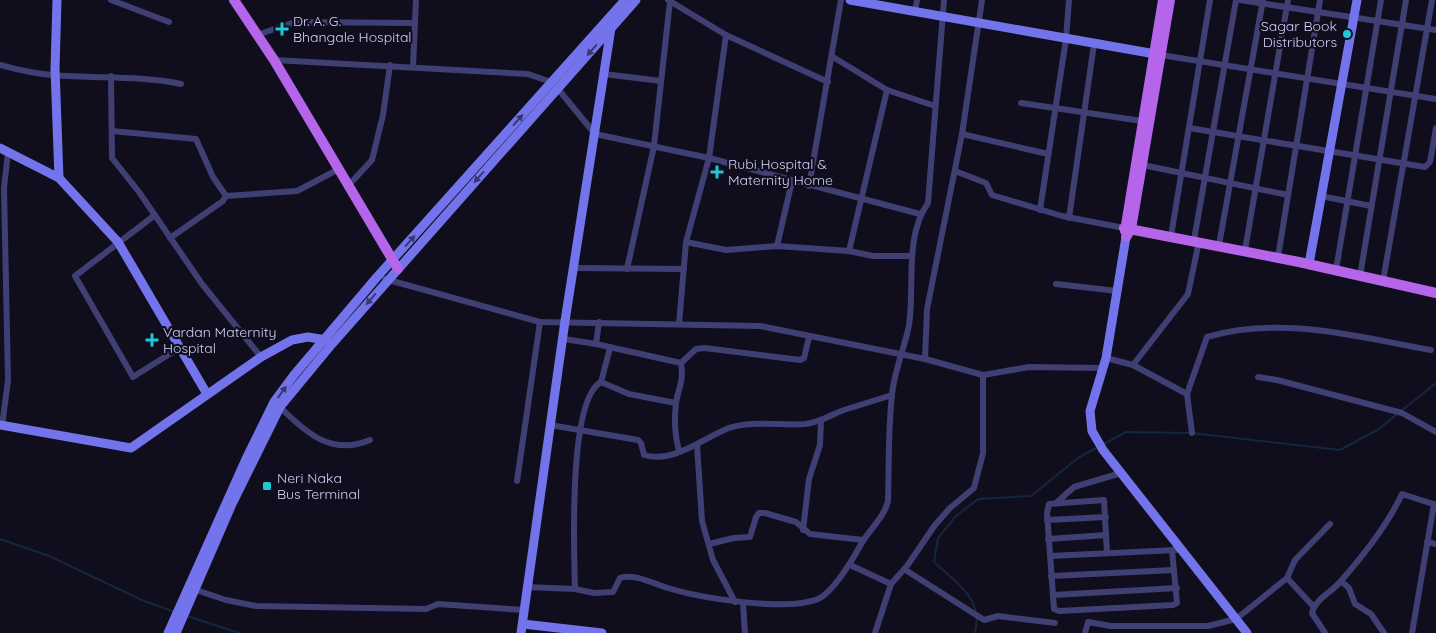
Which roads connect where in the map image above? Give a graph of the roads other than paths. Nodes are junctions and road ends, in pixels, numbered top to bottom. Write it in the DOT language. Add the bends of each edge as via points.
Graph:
graph roads {
  1 [pos="57,0"];
  2 [pos="111,0"];
  3 [pos="234,0"];
  4 [pos="416,0"];
  5 [pos="625,0"];
  6 [pos="636,0"];
  7 [pos="669,0"];
  8 [pos="842,0"];
  9 [pos="850,0"];
  10 [pos="917,0"];
  11 [pos="944,0"];
  12 [pos="982,0"];
  13 [pos="1069,0"];
  14 [pos="1163,0"];
  15 [pos="1170,0"];
  16 [pos="1210,0"];
  17 [pos="1236,0"];
  18 [pos="1240,0"];
  19 [pos="1320,0"];
  20 [pos="1357,0"];
  21 [pos="1381,0"];
  22 [pos="1406,0"];
  23 [pos="1432,0"];
  24 [pos="1262,2"];
  25 [pos="883,3"];
  26 [pos="1287,4"];
  27 [pos="915,12"];
  28 [pos="1318,12"];
  29 [pos="613,13"];
  30 [pos="942,17"];
  31 [pos="1354,17"];
  32 [pos="1377,21"];
  33 [pos="169,22"];
  34 [pos="414,23"];
  35 [pos="979,23"];
  36 [pos="1402,25"];
  37 [pos="611,28"];
  38 [pos="1426,28"];
  39 [pos="1436,30"];
  40 [pos="257,35"];
  41 [pos="726,35"];
  42 [pos="1066,39"];
  43 [pos="1094,44"];
  44 [pos="1157,54"];
  45 [pos="833,57"];
  46 [pos="274,60"];
  47 [pos="1200,62"];
  48 [pos="0,65"];
  49 [pos="390,65"];
  50 [pos="1224,66"];
  51 [pos="413,67"];
  52 [pos="1250,70"];
  53 [pos="604,74"];
  54 [pos="1276,74"];
  55 [pos="56,76"];
  56 [pos="111,76"];
  57 [pos="1307,79"];
  58 [pos="661,81"];
  59 [pos="828,82"];
  60 [pos="181,84"];
  61 [pos="1342,84"];
  62 [pos="554,85"];
  63 [pos="1366,88"];
  64 [pos="887,90"];
  65 [pos="1391,92"];
  66 [pos="1414,96"];
  67 [pos="1436,99"];
  68 [pos="1022,102"];
  69 [pos="934,106"];
  70 [pos="1054,108"];
  71 [pos="1084,113"];
  72 [pos="1142,121"];
  73 [pos="1189,128"];
  74 [pos="1436,128"];
  75 [pos="112,132"];
  76 [pos="1213,132"];
  77 [pos="595,134"];
  78 [pos="962,134"];
  79 [pos="1238,136"];
  80 [pos="1263,140"];
  81 [pos="654,146"];
  82 [pos="1296,146"];
  83 [pos="4,150"];
  84 [pos="1329,152"];
  85 [pos="1048,154"];
  86 [pos="1355,156"];
  87 [pos="709,158"];
  88 [pos="1379,160"];
  89 [pos="1403,164"];
  90 [pos="1143,165"];
  91 [pos="337,170"];
  92 [pos="955,172"];
  93 [pos="1182,173"];
  94 [pos="59,178"];
  95 [pos="1205,178"];
  96 [pos="792,181"];
  97 [pos="1230,183"];
  98 [pos="809,186"];
  99 [pos="347,187"];
  100 [pos="1256,188"];
  101 [pos="1288,195"];
  102 [pos="226,196"];
  103 [pos="1321,196"];
  104 [pos="860,199"];
  105 [pos="1346,201"];
  106 [pos="1371,206"];
  107 [pos="1040,210"];
  108 [pos="920,214"];
  109 [pos="155,215"];
  110 [pos="1069,218"];
  111 [pos="1127,232"];
  112 [pos="1171,236"];
  113 [pos="170,238"];
  114 [pos="1197,241"];
  115 [pos="118,242"];
  116 [pos="686,242"];
  117 [pos="1219,245"];
  118 [pos="777,246"];
  119 [pos="1245,250"];
  120 [pos="849,251"];
  121 [pos="912,256"];
  122 [pos="1278,257"];
  123 [pos="1309,264"];
  124 [pos="395,265"];
  125 [pos="574,268"];
  126 [pos="627,269"];
  127 [pos="684,269"];
  128 [pos="1336,270"];
  129 [pos="1360,276"];
  130 [pos="377,277"];
  131 [pos="388,280"];
  132 [pos="1383,281"];
  133 [pos="1056,284"];
  134 [pos="1117,291"];
  135 [pos="1436,293"];
  136 [pos="565,321"];
  137 [pos="540,322"];
  138 [pos="599,322"];
  139 [pos="679,324"];
  140 [pos="809,337"];
  141 [pos="564,339"];
  142 [pos="328,341"];
  143 [pos="596,344"];
  144 [pos="179,348"];
  145 [pos="610,348"];
  146 [pos="1430,350"];
  147 [pos="900,355"];
  148 [pos="261,357"];
  149 [pos="1106,358"];
  150 [pos="925,359"];
  151 [pos="681,363"];
  152 [pos="1133,365"];
  153 [pos="1103,368"];
  154 [pos="982,375"];
  155 [pos="1258,377"];
  156 [pos="601,382"];
  157 [pos="207,394"];
  158 [pos="1186,394"];
  159 [pos="892,395"];
  160 [pos="676,403"];
  161 [pos="280,407"];
  162 [pos="821,420"];
  163 [pos="550,425"];
  164 [pos="1,426"];
  165 [pos="582,431"];
  166 [pos="1436,432"];
  167 [pos="1192,433"];
  168 [pos="370,440"];
  169 [pos="697,445"];
  170 [pos="679,451"];
  171 [pos="249,461"];
  172 [pos="1121,473"];
  173 [pos="517,481"];
  174 [pos="1056,502"];
  175 [pos="1435,504"];
  176 [pos="1106,517"];
  177 [pos="1047,520"];
  178 [pos="220,524"];
  179 [pos="1330,524"];
  180 [pos="803,530"];
  181 [pos="1106,535"];
  182 [pos="1048,539"];
  183 [pos="863,540"];
  184 [pos="1427,542"];
  185 [pos="709,544"];
  186 [pos="1436,544"];
  187 [pos="1176,550"];
  188 [pos="1107,553"];
  189 [pos="1050,556"];
  190 [pos="850,565"];
  191 [pos="904,569"];
  192 [pos="1174,570"];
  193 [pos="1051,576"];
  194 [pos="1288,578"];
  195 [pos="891,584"];
  196 [pos="1339,584"];
  197 [pos="526,587"];
  198 [pos="1177,588"];
  199 [pos="575,589"];
  200 [pos="196,590"];
  201 [pos="1053,595"];
  202 [pos="735,602"];
  203 [pos="743,603"];
  204 [pos="1314,606"];
  205 [pos="524,610"];
  206 [pos="183,611"];
  207 [pos="1055,623"];
  208 [pos="1241,628"];
  209 [pos="522,629"];
  210 [pos="1208,629"];
  211 [pos="173,630"];
  212 [pos="1110,630"];
  213 [pos="602,633"];
  214 [pos="744,633"];
  215 [pos="875,633"];
  216 [pos="1085,633"];
  217 [pos="1325,633"];
  218 [pos="1384,633"];
  219 [pos="1412,633"];
  1 -- 55 [label="main road"];
  2 -- 33 [label="street"];
  3 -- 40 [label="main road"];
  4 -- 34 [label="street"];
  5 -- 29 [label="main road"];
  6 -- 37 [label="main road"];
  7 -- 41 [label="street"];
  7 -- 58 [label="street"];
  8 -- 45 [label="street"];
  9 -- 25 [label="main road"];
  10 -- 27 [label="street"];
  11 -- 30 [label="street"];
  12 -- 35 [label="street"];
  13 -- 42 [label="street"];
  14 -- 44 [label="main road"];
  15 -- 44 [label="main road"];
  16 -- 47 [label="street"];
  17 -- 50 [label="street"];
  18 -- 24 [label="street"];
  19 -- 28 [label="street"];
  20 -- 31 [label="main road"];
  21 -- 32 [label="street"];
  22 -- 36 [label="street"];
  23 -- 38 [label="street"];
  24 -- 26 [label="street"];
  24 -- 52 [label="street"];
  25 -- 27 [label="main road"];
  26 -- 28 [label="street"];
  26 -- 54 [label="street"];
  27 -- 30 [label="main road"];
  28 -- 31 [label="street"];
  28 -- 57 [label="street"];
  29 -- 37 [label="main road"];
  29 -- 62 [label="main road"];
  30 -- 35 [label="main road"];
  30 -- 69 [label="street"];
  31 -- 32 [label="street"];
  31 -- 61 [label="main road"];
  32 -- 36 [label="street"];
  32 -- 63 [label="street"];
  34 -- 40 [label="street" via="295,22"];
  34 -- 51 [label="street"];
  35 -- 42 [label="main road"];
  35 -- 78 [label="street"];
  36 -- 38 [label="street"];
  36 -- 65 [label="street"];
  37 -- 53 [label="main road"];
  37 -- 62 [label="main road, one-way"];
  38 -- 39 [label="street"];
  38 -- 66 [label="street"];
  40 -- 46 [label="main road"];
  41 -- 59 [label="street"];
  41 -- 87 [label="street"];
  42 -- 43 [label="main road"];
  42 -- 70 [label="street"];
  43 -- 44 [label="main road"];
  43 -- 71 [label="street"];
  44 -- 47 [label="street"];
  44 -- 72 [label="main road"];
  44 -- 90 [label="main road"];
  45 -- 59 [label="street"];
  45 -- 64 [label="street"];
  46 -- 49 [label="street"];
  46 -- 91 [label="main road"];
  47 -- 50 [label="street"];
  47 -- 73 [label="street"];
  48 -- 55 [label="street"];
  49 -- 51 [label="street"];
  49 -- 99 [label="street" via="372,160"];
  50 -- 52 [label="street"];
  50 -- 76 [label="street"];
  51 -- 62 [label="street" via="528,74"];
  52 -- 54 [label="street"];
  52 -- 79 [label="street"];
  53 -- 58 [label="street"];
  53 -- 77 [label="main road"];
  54 -- 57 [label="street"];
  54 -- 80 [label="street"];
  55 -- 56 [label="street"];
  55 -- 94 [label="main road"];
  56 -- 60 [label="street" via="152,78"];
  56 -- 75 [label="street"];
  57 -- 61 [label="street"];
  57 -- 82 [label="street"];
  58 -- 81 [label="street"];
  59 -- 98 [label="street"];
  61 -- 63 [label="street"];
  61 -- 84 [label="main road"];
  62 -- 77 [label="street"];
  62 -- 124 [label="main road"];
  63 -- 65 [label="street"];
  63 -- 86 [label="street"];
  64 -- 69 [label="street"];
  64 -- 104 [label="street"];
  65 -- 66 [label="street"];
  65 -- 88 [label="street"];
  66 -- 67 [label="street"];
  66 -- 89 [label="street"];
  68 -- 70 [label="street"];
  69 -- 108 [label="street" via="928,203"];
  70 -- 71 [label="street"];
  70 -- 85 [label="street"];
  71 -- 72 [label="street"];
  71 -- 110 [label="street"];
  72 -- 111 [label="main road"];
  73 -- 76 [label="street"];
  73 -- 93 [label="street"];
  74 -- 89 [label="street" via="1428,167"];
  75 -- 102 [label="street" via="196,139 213,177"];
  75 -- 109 [label="street" via="112,158"];
  76 -- 79 [label="street"];
  76 -- 95 [label="street"];
  77 -- 81 [label="street"];
  77 -- 125 [label="main road"];
  78 -- 85 [label="street"];
  78 -- 92 [label="street"];
  79 -- 80 [label="street"];
  79 -- 97 [label="street"];
  80 -- 82 [label="street"];
  80 -- 100 [label="street"];
  81 -- 87 [label="street"];
  81 -- 126 [label="street"];
  82 -- 84 [label="street"];
  82 -- 101 [label="street"];
  83 -- 94 [label="main road"];
  83 -- 164 [label="street" via="8,380"];
  84 -- 86 [label="street"];
  84 -- 103 [label="main road"];
  85 -- 107 [label="street"];
  86 -- 88 [label="street"];
  86 -- 105 [label="street"];
  87 -- 96 [label="street"];
  87 -- 116 [label="street"];
  88 -- 89 [label="street"];
  88 -- 106 [label="street"];
  89 -- 132 [label="street"];
  90 -- 93 [label="street"];
  90 -- 111 [label="main road"];
  91 -- 99 [label="main road"];
  91 -- 102 [label="street" via="297,192"];
  92 -- 107 [label="street" via="986,182 992,195"];
  92 -- 150 [label="street" via="928,309"];
  93 -- 95 [label="street"];
  93 -- 112 [label="street"];
  94 -- 115 [label="main road"];
  95 -- 97 [label="street"];
  95 -- 114 [label="street"];
  96 -- 98 [label="street"];
  96 -- 118 [label="street"];
  97 -- 100 [label="street"];
  97 -- 117 [label="street"];
  98 -- 104 [label="street"];
  99 -- 124 [label="main road"];
  100 -- 101 [label="street"];
  100 -- 119 [label="street"];
  101 -- 122 [label="street"];
  102 -- 113 [label="street"];
  103 -- 105 [label="street"];
  103 -- 123 [label="main road"];
  104 -- 108 [label="street"];
  104 -- 120 [label="street"];
  105 -- 106 [label="street"];
  105 -- 128 [label="street"];
  106 -- 129 [label="street"];
  107 -- 110 [label="street"];
  108 -- 121 [label="street"];
  109 -- 113 [label="street"];
  109 -- 115 [label="street"];
  110 -- 111 [label="street"];
  111 -- 112 [label="main road"];
  111 -- 134 [label="main road"];
  112 -- 114 [label="main road"];
  113 -- 148 [label="street" via="221,310"];
  114 -- 117 [label="main road"];
  114 -- 152 [label="street" via="1188,294"];
  115 -- 144 [label="main road"];
  115 -- 144 [label="street" via="75,276 133,377"];
  116 -- 118 [label="street" via="726,250"];
  116 -- 127 [label="street"];
  117 -- 119 [label="main road"];
  118 -- 120 [label="street"];
  119 -- 122 [label="main road"];
  120 -- 121 [label="street" via="873,256"];
  121 -- 147 [label="street" via="909,326"];
  122 -- 123 [label="main road"];
  123 -- 128 [label="main road"];
  124 -- 130 [label="main road"];
  124 -- 131 [label="main road"];
  125 -- 126 [label="street"];
  125 -- 136 [label="main road"];
  126 -- 127 [label="street"];
  127 -- 139 [label="street"];
  128 -- 129 [label="main road"];
  129 -- 132 [label="main road"];
  130 -- 131 [label="street"];
  130 -- 142 [label="main road"];
  131 -- 137 [label="street"];
  131 -- 142 [label="main road, one-way"];
  132 -- 135 [label="main road"];
  133 -- 134 [label="street"];
  134 -- 149 [label="main road"];
  136 -- 137 [label="street"];
  136 -- 138 [label="street"];
  136 -- 141 [label="main road"];
  137 -- 173 [label="street"];
  138 -- 139 [label="street"];
  138 -- 143 [label="street"];
  139 -- 140 [label="street" via="760,326"];
  140 -- 147 [label="street"];
  140 -- 151 [label="street" via="804,358 800,360 696,348"];
  141 -- 143 [label="street"];
  141 -- 163 [label="main road"];
  142 -- 148 [label="main road" via="292,340"];
  142 -- 161 [label="main road"];
  171 -- 142 [label="main road, one-way" via="274,402"];
  143 -- 145 [label="street"];
  144 -- 157 [label="main road"];
  145 -- 151 [label="street"];
  145 -- 156 [label="street"];
  146 -- 158 [label="street" via="1304,328 1253,328 1218,333 1207,337"];
  147 -- 150 [label="street"];
  147 -- 159 [label="street"];
  148 -- 157 [label="main road"];
  149 -- 152 [label="street"];
  149 -- 153 [label="main road"];
  150 -- 154 [label="street"];
  151 -- 160 [label="street" via="683,378"];
  152 -- 158 [label="street"];
  153 -- 154 [label="street" via="1029,367"];
  153 -- 172 [label="main road" via="1090,411 1092,431"];
  154 -- 191 [label="street" via="983,453 974,488 935,525"];
  155 -- 166 [label="street" via="1402,413"];
  156 -- 160 [label="street" via="629,394"];
  156 -- 165 [label="street" via="590,393"];
  157 -- 164 [label="main road" via="131,448"];
  158 -- 167 [label="street"];
  159 -- 162 [label="street"];
  159 -- 183 [label="street" via="888,502 886,510"];
  160 -- 170 [label="street" via="675,436"];
  161 -- 168 [label="street" via="301,428 337,447"];
  161 -- 171 [label="main road"];
  162 -- 169 [label="street" via="805,424 730,427"];
  162 -- 180 [label="street" via="820,445 809,479"];
  163 -- 165 [label="street"];
  163 -- 197 [label="main road"];
  165 -- 170 [label="street" via="638,440 646,456 661,457"];
  165 -- 199 [label="street" via="573,508"];
  169 -- 170 [label="street"];
  169 -- 185 [label="street" via="702,521"];
  171 -- 178 [label="main road"];
  172 -- 174 [label="street" via="1074,487"];
  172 -- 187 [label="main road"];
  174 -- 176 [label="street" via="1101,499 1105,503"];
  174 -- 177 [label="street" via="1047,506"];
  175 -- 184 [label="street"];
  175 -- 196 [label="street" via="1402,494 1392,516"];
  176 -- 177 [label="street"];
  176 -- 181 [label="street"];
  177 -- 182 [label="street"];
  178 -- 200 [label="main road"];
  178 -- 206 [label="main road"];
  179 -- 194 [label="street" via="1295,560"];
  180 -- 183 [label="street" via="816,535"];
  180 -- 185 [label="street" via="796,522 760,513 750,537"];
  181 -- 182 [label="street"];
  181 -- 188 [label="street"];
  182 -- 189 [label="street"];
  183 -- 190 [label="street"];
  184 -- 186 [label="street"];
  184 -- 219 [label="street"];
  185 -- 202 [label="street" via="713,560"];
  187 -- 188 [label="street"];
  187 -- 192 [label="street"];
  187 -- 208 [label="main road"];
  188 -- 189 [label="street"];
  189 -- 193 [label="street"];
  190 -- 195 [label="street"];
  190 -- 203 [label="street" via="817,599 791,603"];
  191 -- 195 [label="street"];
  191 -- 207 [label="street" via="984,620 998,616"];
  192 -- 193 [label="street"];
  192 -- 198 [label="street"];
  193 -- 201 [label="street"];
  194 -- 204 [label="street"];
  194 -- 208 [label="street"];
  195 -- 215 [label="street"];
  196 -- 204 [label="street"];
  196 -- 218 [label="street" via="1342,582 1350,588 1355,604 1370,614"];
  197 -- 199 [label="street"];
  197 -- 205 [label="main road"];
  198 -- 201 [label="street"];
  198 -- 201 [label="street" via="1177,603 1173,605 1057,611"];
  199 -- 202 [label="street" via="613,592 620,578 628,577"];
  200 -- 205 [label="street" via="256,606 426,609 438,604"];
  200 -- 206 [label="main road"];
  202 -- 203 [label="street"];
  203 -- 214 [label="street"];
  204 -- 217 [label="street" via="1312,613"];
  205 -- 209 [label="main road"];
  206 -- 211 [label="main road"];
  208 -- 210 [label="street"];
  209 -- 213 [label="main road"];
  210 -- 212 [label="street"];
  212 -- 216 [label="street" via="1088,622"];
}
